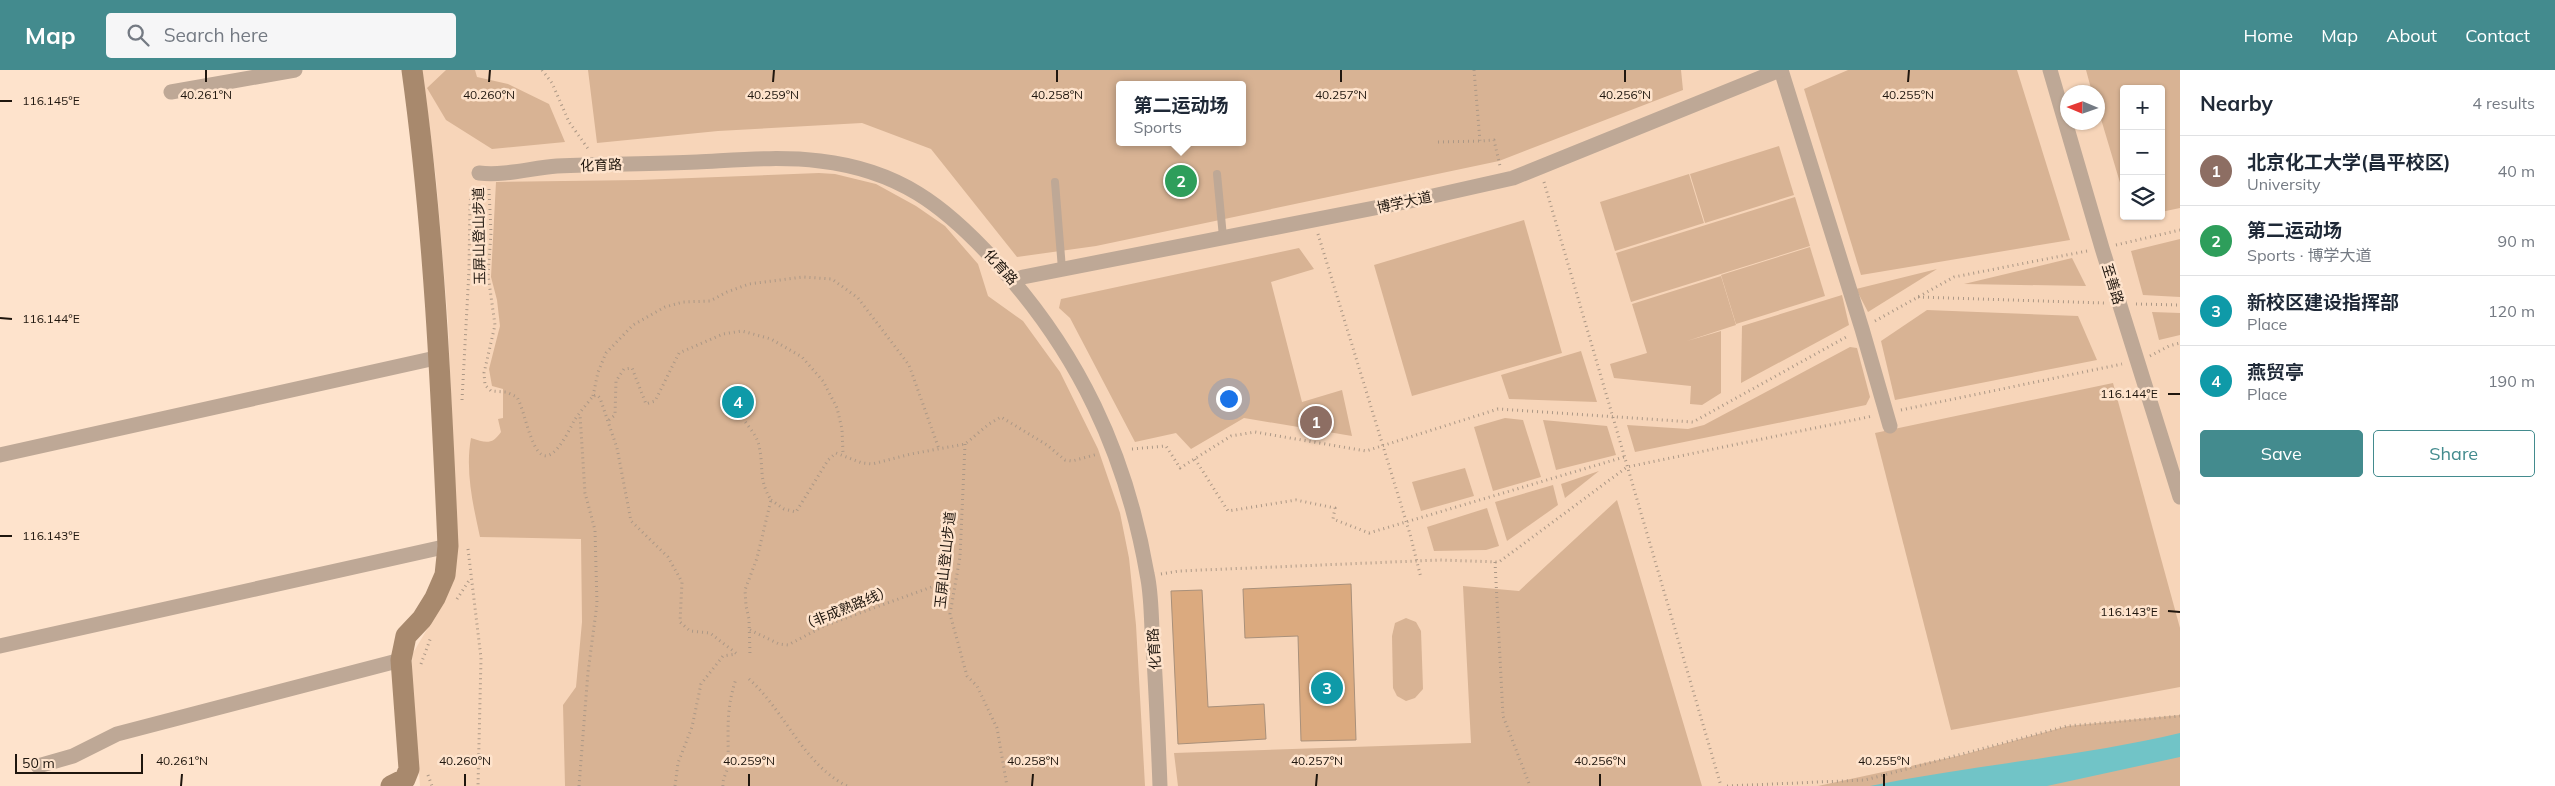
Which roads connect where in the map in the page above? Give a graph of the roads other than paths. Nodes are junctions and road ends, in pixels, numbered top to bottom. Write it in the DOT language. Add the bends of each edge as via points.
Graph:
graph roads {
  1 [pos="295,70"];
  2 [pos="412,70"];
  3 [pos="1780,70"];
  4 [pos="2050,70"];
  5 [pos="171,92"];
  6 [pos="484,174"];
  7 [pos="1217,174"];
  8 [pos="1055,182"];
  9 [pos="1223,237"];
  10 [pos="1062,269"];
  11 [pos="1014,282"];
  12 [pos="440,357"];
  13 [pos="1887,419"];
  14 [pos="0,455"];
  15 [pos="2180,497"];
  16 [pos="458,543"];
  17 [pos="0,646"];
  18 [pos="401,660"];
  19 [pos="38,766"];
  20 [pos="391,786"];
  21 [pos="1160,786"];
  1 -- 5 [label="street"];
  2 -- 12 [label="street" via="424,161"];
  3 -- 9 [label="street, 博学大道" via="1512,178"];
  3 -- 13 [label="street" via="1862,328"];
  4 -- 15 [label="street, 至善路"];
  6 -- 11 [label="street, 化育路" via="554,166 794,159 822,161 877,174 918,193 968,232"];
  7 -- 9 [label="lane"];
  8 -- 10 [label="lane"];
  9 -- 10 [label="street, 博学大道"];
  10 -- 11 [label="street, 博学大道"];
  11 -- 21 [label="street, 化育路" via="1064,347 1115,451 1129,492 1148,576"];
  12 -- 14 [label="street"];
  12 -- 16 [label="street"];
  16 -- 17 [label="street"];
  16 -- 18 [label="street" via="427,612 406,636"];
  18 -- 19 [label="street" via="117,734 73,756"];
  18 -- 20 [label="street" via="409,768 405,779"];
}
